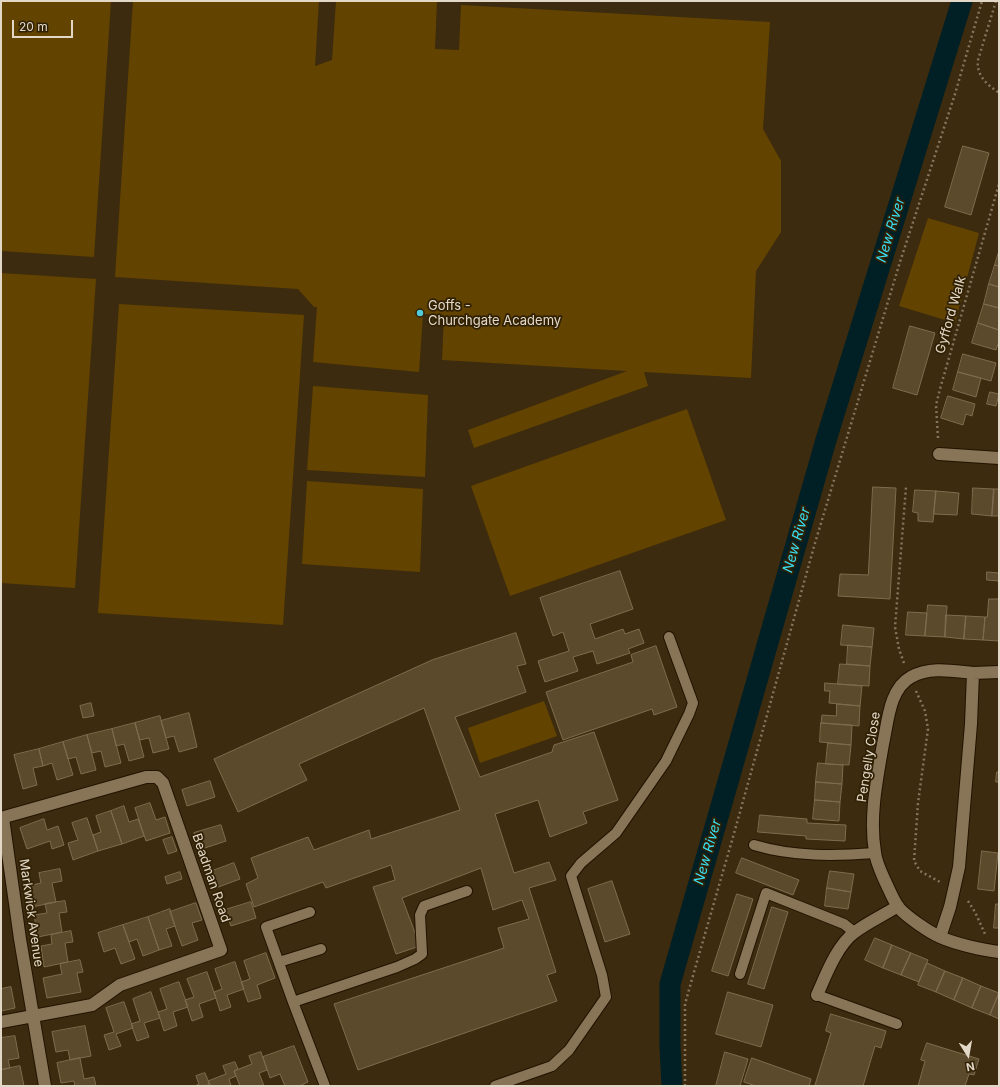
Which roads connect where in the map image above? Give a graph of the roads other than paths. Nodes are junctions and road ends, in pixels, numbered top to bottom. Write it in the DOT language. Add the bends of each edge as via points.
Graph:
graph roads {
  1 [pos="939,454"];
  2 [pos="999,458"];
  3 [pos="669,637"];
  4 [pos="999,672"];
  5 [pos="973,673"];
  6 [pos="2,818"];
  7 [pos="754,845"];
  8 [pos="875,853"];
  9 [pos="467,891"];
  10 [pos="898,906"];
  11 [pos="310,912"];
  12 [pos="854,932"];
  13 [pos="940,937"];
  14 [pos="321,949"];
  15 [pos="999,952"];
  16 [pos="278,962"];
  17 [pos="740,974"];
  18 [pos="817,995"];
  19 [pos="293,1002"];
  20 [pos="33,1016"];
  21 [pos="1,1022"];
  22 [pos="897,1024"];
  23 [pos="45,1086"];
  24 [pos="325,1086"];
  25 [pos="495,1086"];
  1 -- 2 [label="street"];
  3 -- 25 [label="lane" via="693,703 689,714 666,761 616,833 581,863 571,876 602,975 606,997 569,1050 552,1066"];
  4 -- 5 [label="street"];
  5 -- 8 [label="street, Pengelly Close" via="921,673 910,677 897,691 890,711 874,802"];
  5 -- 13 [label="street" via="959,867 950,908"];
  6 -- 20 [label="street, Markwick Avenue"];
  6 -- 20 [label="street, Beadman Road" via="146,777 157,777 163,783 221,950 120,985 92,1005"];
  7 -- 8 [label="lane" via="771,850 814,855"];
  8 -- 10 [label="street, Pengelly Close" via="880,870"];
  9 -- 19 [label="lane" via="424,906 420,915 422,954 416,959"];
  10 -- 12 [label="street"];
  10 -- 13 [label="street, Pengelly Close" via="907,916"];
  11 -- 16 [label="lane" via="266,927"];
  12 -- 17 [label="lane" via="844,924 766,893"];
  12 -- 18 [label="street" via="839,950"];
  13 -- 15 [label="street, Pengelly Close"];
  14 -- 16 [label="lane"];
  16 -- 19 [label="lane"];
  18 -- 22 [label="lane"];
  19 -- 24 [label="lane"];
  20 -- 21 [label="street"];
  20 -- 23 [label="street, Markwick Avenue"];
}
